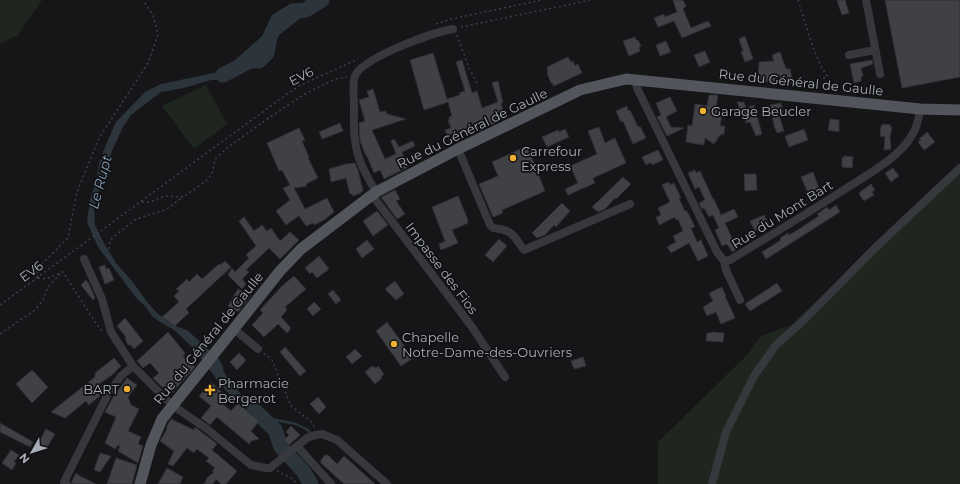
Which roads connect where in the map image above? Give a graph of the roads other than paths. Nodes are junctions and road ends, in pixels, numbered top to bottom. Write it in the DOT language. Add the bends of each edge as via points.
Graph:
graph roads {
  1 [pos="866,0"];
  2 [pos="453,29"];
  3 [pos="875,50"];
  4 [pos="849,54"];
  5 [pos="880,74"];
  6 [pos="635,79"];
  7 [pos="920,109"];
  8 [pos="960,110"];
  9 [pos="458,149"];
  10 [pos="960,168"];
  11 [pos="374,193"];
  12 [pos="630,204"];
  13 [pos="84,259"];
  14 [pos="724,261"];
  15 [pos="740,300"];
  16 [pos="234,329"];
  17 [pos="258,349"];
  18 [pos="133,366"];
  19 [pos="505,376"];
  20 [pos="172,405"];
  21 [pos="295,448"];
  22 [pos="67,484"];
  23 [pos="140,484"];
  24 [pos="331,484"];
  25 [pos="387,484"];
  26 [pos="712,484"];
  1 -- 3 [label="street"];
  2 -- 11 [label="street, Impasse des Fios" via="406,43 374,60 355,76 354,136 364,171"];
  3 -- 4 [label="street"];
  3 -- 5 [label="street"];
  6 -- 7 [label="main road, Rue du Général de Gaulle"];
  6 -- 9 [label="main road, Rue du Général de Gaulle" via="580,90"];
  6 -- 14 [label="street, Rue du Mont Bart" via="697,212"];
  7 -- 8 [label="main road, Rue du Général de Gaulle"];
  7 -- 14 [label="street, Rue du Mont Bart" via="919,120 912,136 880,167 730,260"];
  9 -- 11 [label="main road, Rue du Général de Gaulle"];
  9 -- 12 [label="street" via="490,225 512,233 524,250"];
  10 -- 26 [label="street" via="776,345 754,376 726,432"];
  11 -- 16 [label="main road, Rue du Général de Gaulle" via="301,250 280,271"];
  11 -- 19 [label="street, Impasse des Fios"];
  13 -- 18 [label="street" via="102,299 111,332"];
  14 -- 15 [label="street"];
  16 -- 17 [label="street"];
  16 -- 20 [label="main road, Rue du Général de Gaulle"];
  18 -- 20 [label="street"];
  18 -- 22 [label="street" via="121,376 108,394 64,482"];
  20 -- 21 [label="street" via="207,429 251,465 270,468"];
  20 -- 23 [label="main road, Rue du Général de Gaulle" via="162,418 150,445"];
  21 -- 24 [label="street"];
  21 -- 25 [label="street" via="307,438 322,434 337,440"];
}
